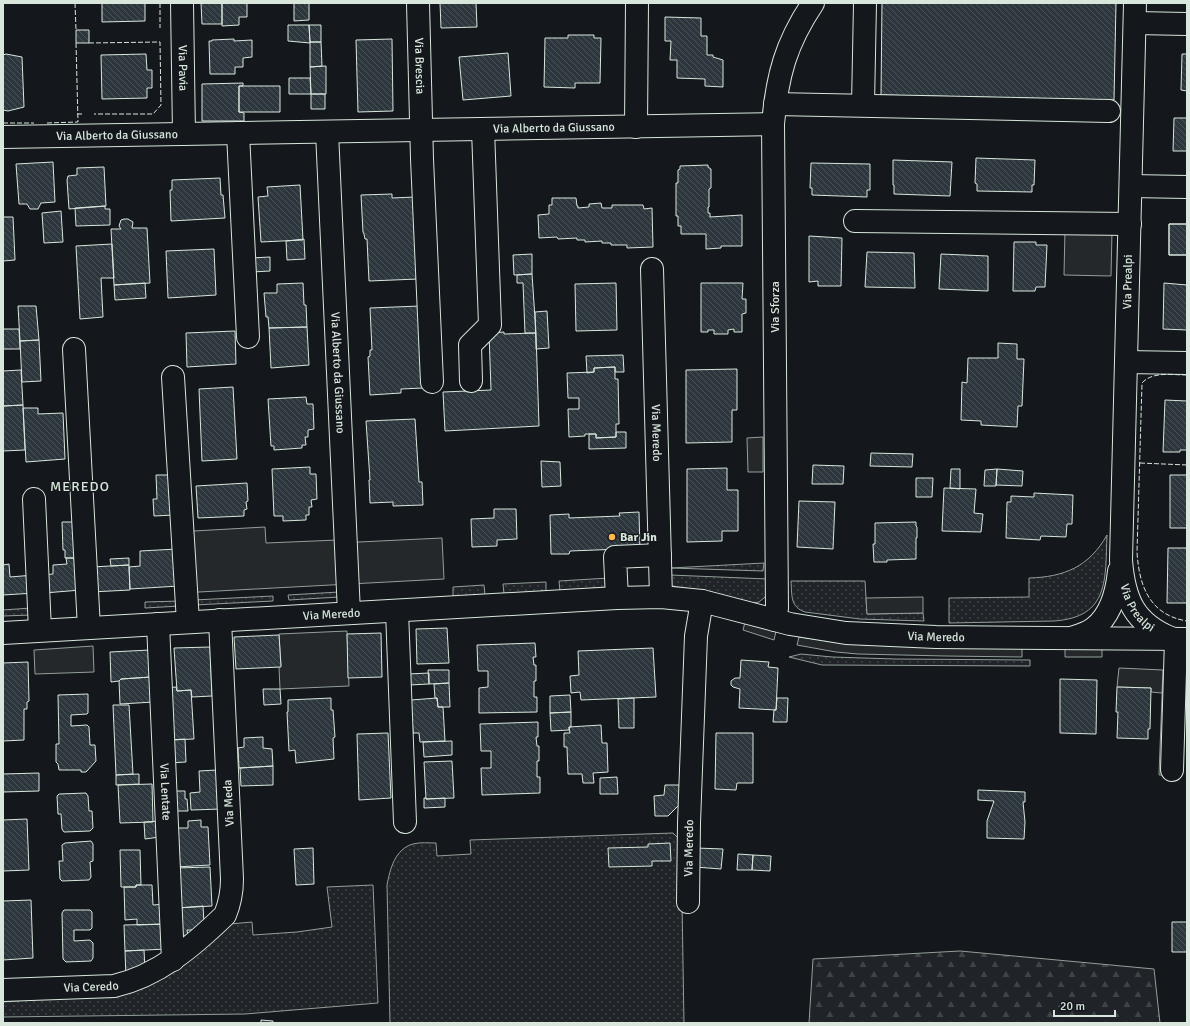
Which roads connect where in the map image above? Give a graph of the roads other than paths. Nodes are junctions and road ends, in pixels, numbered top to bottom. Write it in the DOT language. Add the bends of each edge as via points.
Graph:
graph roads {
  1 [pos="182,3"];
  2 [pos="418,3"];
  3 [pos="637,3"];
  4 [pos="813,3"];
  5 [pos="865,3"];
  6 [pos="1135,13"];
  7 [pos="1187,24"];
  8 [pos="863,105"];
  9 [pos="1109,110"];
  10 [pos="774,114"];
  11 [pos="636,127"];
  12 [pos="483,129"];
  13 [pos="421,130"];
  14 [pos="327,132"];
  15 [pos="238,133"];
  16 [pos="184,134"];
  17 [pos="3,137"];
  18 [pos="1131,186"];
  19 [pos="1187,187"];
  20 [pos="855,221"];
  21 [pos="1130,224"];
  22 [pos="652,269"];
  23 [pos="248,337"];
  24 [pos="74,349"];
  25 [pos="1126,362"];
  26 [pos="1187,363"];
  27 [pos="173,377"];
  28 [pos="472,381"];
  29 [pos="432,382"];
  30 [pos="34,499"];
  31 [pos="660,555"];
  32 [pos="1121,560"];
  33 [pos="661,597"];
  34 [pos="617,598"];
  35 [pos="702,601"];
  36 [pos="397,611"];
  37 [pos="350,613"];
  38 [pos="220,620"];
  39 [pos="775,620"];
  40 [pos="188,622"];
  41 [pos="158,624"];
  42 [pos="89,628"];
  43 [pos="40,630"];
  44 [pos="3,633"];
  45 [pos="1072,638"];
  46 [pos="1179,639"];
  47 [pos="1172,770"];
  48 [pos="405,822"];
  49 [pos="688,902"];
  50 [pos="173,960"];
  51 [pos="3,990"];
  1 -- 16 [label="street, Via Pavia"];
  2 -- 13 [label="street, Via Brescia"];
  3 -- 11 [label="street"];
  4 -- 10 [label="street, Via Sforza" via="789,45"];
  5 -- 8 [label="street"];
  6 -- 7 [label="street"];
  6 -- 18 [label="street, Via Prealpi"];
  8 -- 9 [label="street, Via Alberto da Giussano"];
  8 -- 10 [label="street, Via Alberto da Giussano"];
  10 -- 11 [label="street, Via Alberto da Giussano"];
  10 -- 39 [label="street, Via Sforza" via="777,608"];
  11 -- 12 [label="street, Via Alberto da Giussano"];
  12 -- 13 [label="street, Via Alberto da Giussano"];
  12 -- 28 [label="street" via="490,326 470,345"];
  13 -- 14 [label="street, Via Alberto da Giussano"];
  13 -- 29 [label="street, Via Brescia"];
  14 -- 15 [label="street, Via Alberto da Giussano"];
  14 -- 37 [label="street, Via Alberto da Giussano"];
  15 -- 16 [label="street, Via Alberto da Giussano"];
  15 -- 23 [label="street"];
  16 -- 17 [label="street, Via Alberto da Giussano"];
  18 -- 19 [label="street"];
  18 -- 21 [label="street, Via Prealpi"];
  20 -- 21 [label="street"];
  21 -- 25 [label="street, Via Prealpi"];
  22 -- 31 [label="street, Via Meredo"];
  24 -- 42 [label="street"];
  25 -- 26 [label="street"];
  25 -- 32 [label="street, Via Prealpi"];
  27 -- 40 [label="street"];
  30 -- 43 [label="street"];
  31 -- 33 [label="street, Via Meredo"];
  31 -- 34 [label="street" via="615,557"];
  32 -- 45 [label="street, Via Prealpi" via="1119,578 1108,611 1093,629"];
  32 -- 46 [label="street, Via Prealpi" via="1122,578 1128,599 1136,613 1159,633"];
  33 -- 34 [label="street, Via Meredo"];
  33 -- 35 [label="street, Via Meredo"];
  34 -- 36 [label="street, Via Meredo"];
  35 -- 39 [label="street, Via Meredo"];
  35 -- 49 [label="street, Via Meredo" via="696,636"];
  36 -- 37 [label="street, Via Meredo"];
  36 -- 48 [label="street"];
  37 -- 38 [label="street, Via Meredo"];
  38 -- 40 [label="street, Via Meredo"];
  38 -- 50 [label="street, Via Meda" via="232,892 225,915"];
  39 -- 45 [label="street, Via Meredo" via="828,631 862,634"];
  40 -- 41 [label="street, Via Meredo"];
  41 -- 42 [label="street, Via Meredo"];
  41 -- 50 [label="street, Via Lentate"];
  42 -- 43 [label="street, Via Meredo"];
  43 -- 44 [label="street, Via Meredo"];
  45 -- 46 [label="street, Via Meredo"];
  46 -- 47 [label="street"];
  50 -- 51 [label="street, Via Ceredo" via="146,976 114,986"];
}
